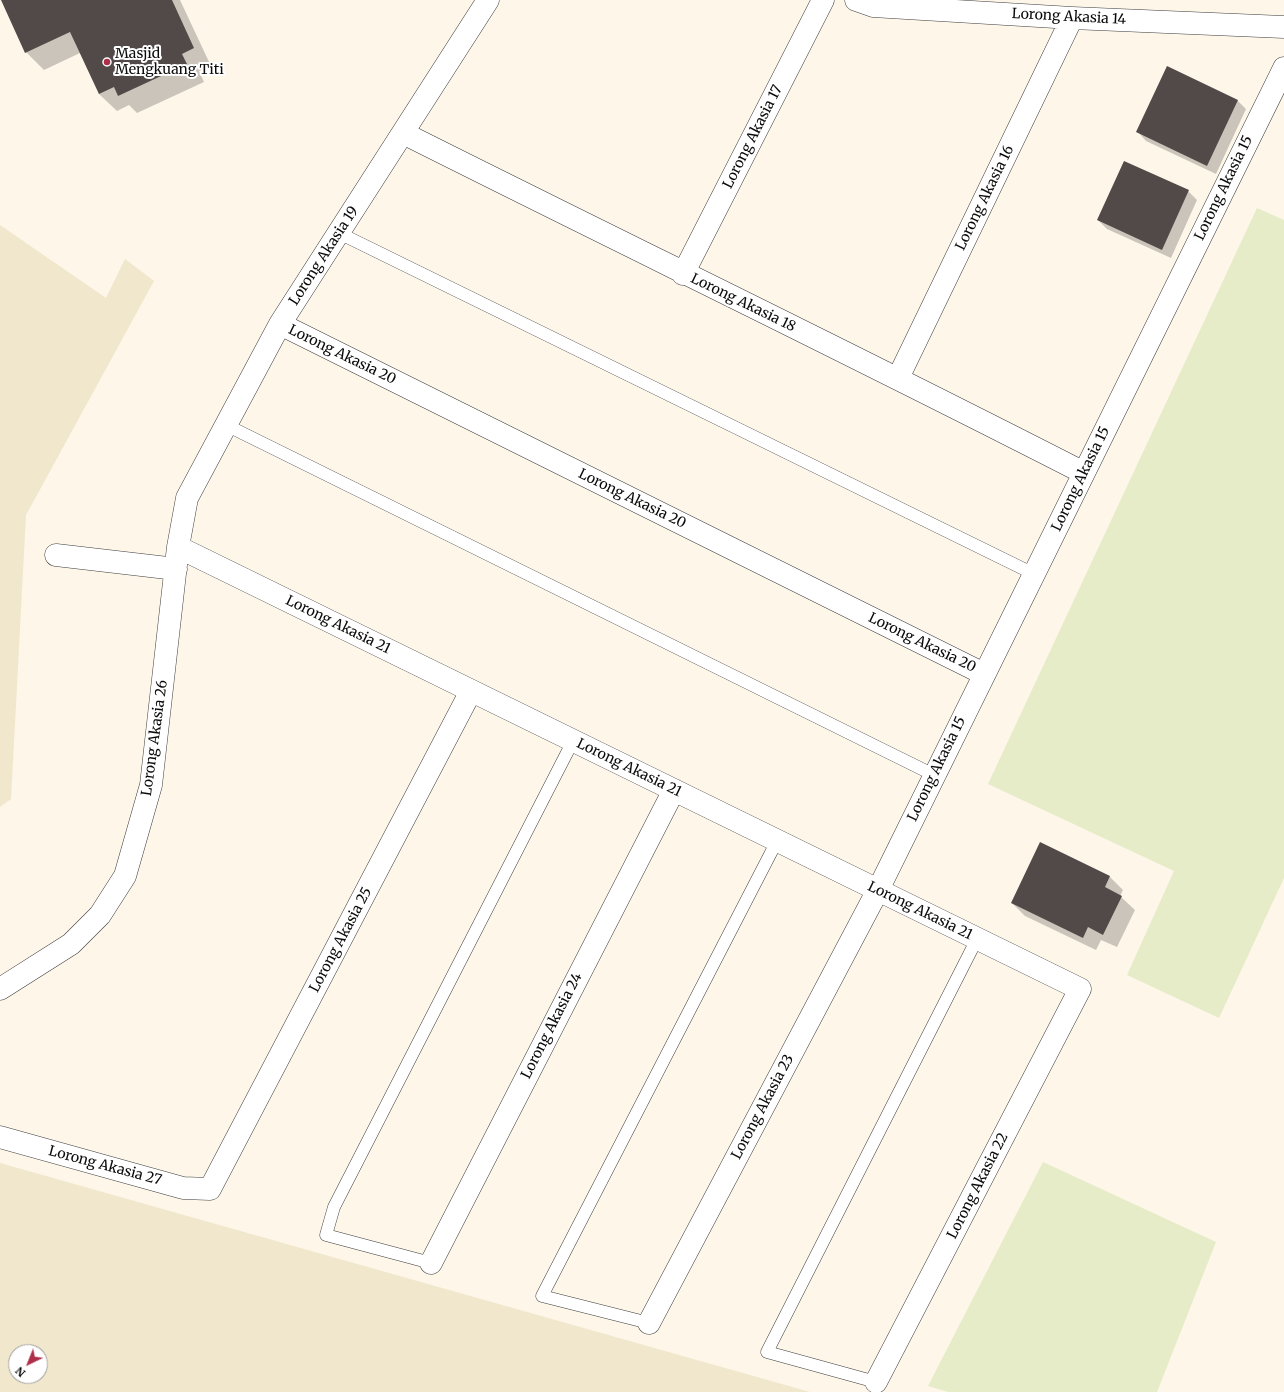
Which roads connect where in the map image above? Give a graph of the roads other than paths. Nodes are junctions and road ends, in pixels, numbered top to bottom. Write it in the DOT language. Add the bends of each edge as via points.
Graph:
graph roads {
  1 [pos="488,0"];
  2 [pos="823,0"];
  3 [pos="856,0"];
  4 [pos="1072,18"];
  5 [pos="1284,27"];
  6 [pos="1284,68"];
  7 [pos="403,133"];
  8 [pos="339,233"];
  9 [pos="683,274"];
  10 [pos="280,324"];
  11 [pos="898,378"];
  12 [pos="226,425"];
  13 [pos="1084,473"];
  14 [pos="178,547"];
  15 [pos="56,554"];
  16 [pos="176,569"];
  17 [pos="1034,574"];
  18 [pos="984,674"];
  19 [pos="472,691"];
  20 [pos="573,741"];
  21 [pos="934,775"];
  22 [pos="674,790"];
  23 [pos="777,841"];
  24 [pos="878,890"];
  25 [pos="977,939"];
  26 [pos="0,989"];
  27 [pos="1080,989"];
  28 [pos="0,1137"];
  29 [pos="210,1189"];
  30 [pos="431,1263"];
  31 [pos="649,1323"];
  32 [pos="876,1382"];
  1 -- 7 [label="street, Lorong Akasia 19"];
  2 -- 9 [label="street, Lorong Akasia 17"];
  3 -- 4 [label="street, Lorong Akasia 14" via="873,6"];
  4 -- 5 [label="street, Lorong Akasia 14"];
  4 -- 11 [label="street, Lorong Akasia 16"];
  6 -- 13 [label="street, Lorong Akasia 15"];
  7 -- 8 [label="street, Lorong Akasia 19"];
  7 -- 9 [label="street, Lorong Akasia 18"];
  8 -- 10 [label="street, Lorong Akasia 19"];
  8 -- 17 [label="lane"];
  9 -- 11 [label="street, Lorong Akasia 18"];
  10 -- 12 [label="street, Lorong Akasia 19"];
  10 -- 18 [label="street, Lorong Akasia 20"];
  11 -- 13 [label="street, Lorong Akasia 18"];
  12 -- 14 [label="street, Lorong Akasia 19" via="187,498"];
  12 -- 21 [label="lane"];
  13 -- 17 [label="street, Lorong Akasia 15"];
  14 -- 16 [label="street, Lorong Akasia 26"];
  14 -- 19 [label="street, Lorong Akasia 21"];
  15 -- 16 [label="street"];
  16 -- 26 [label="street, Lorong Akasia 26" via="151,785 125,876 100,915 71,944"];
  17 -- 18 [label="street, Lorong Akasia 15"];
  18 -- 21 [label="street, Lorong Akasia 15"];
  19 -- 20 [label="street, Lorong Akasia 21"];
  19 -- 29 [label="street, Lorong Akasia 25"];
  20 -- 22 [label="street, Lorong Akasia 21"];
  20 -- 30 [label="lane" via="334,1206 326,1235"];
  21 -- 24 [label="street, Lorong Akasia 15"];
  22 -- 23 [label="street, Lorong Akasia 21"];
  22 -- 30 [label="street, Lorong Akasia 24"];
  23 -- 24 [label="street, Lorong Akasia 21"];
  23 -- 31 [label="lane" via="542,1296"];
  24 -- 25 [label="street, Lorong Akasia 21"];
  24 -- 31 [label="street, Lorong Akasia 23"];
  25 -- 27 [label="street, Lorong Akasia 21"];
  25 -- 32 [label="lane" via="767,1352"];
  27 -- 32 [label="street, Lorong Akasia 22"];
  28 -- 29 [label="street, Lorong Akasia 27" via="183,1188"];
}
